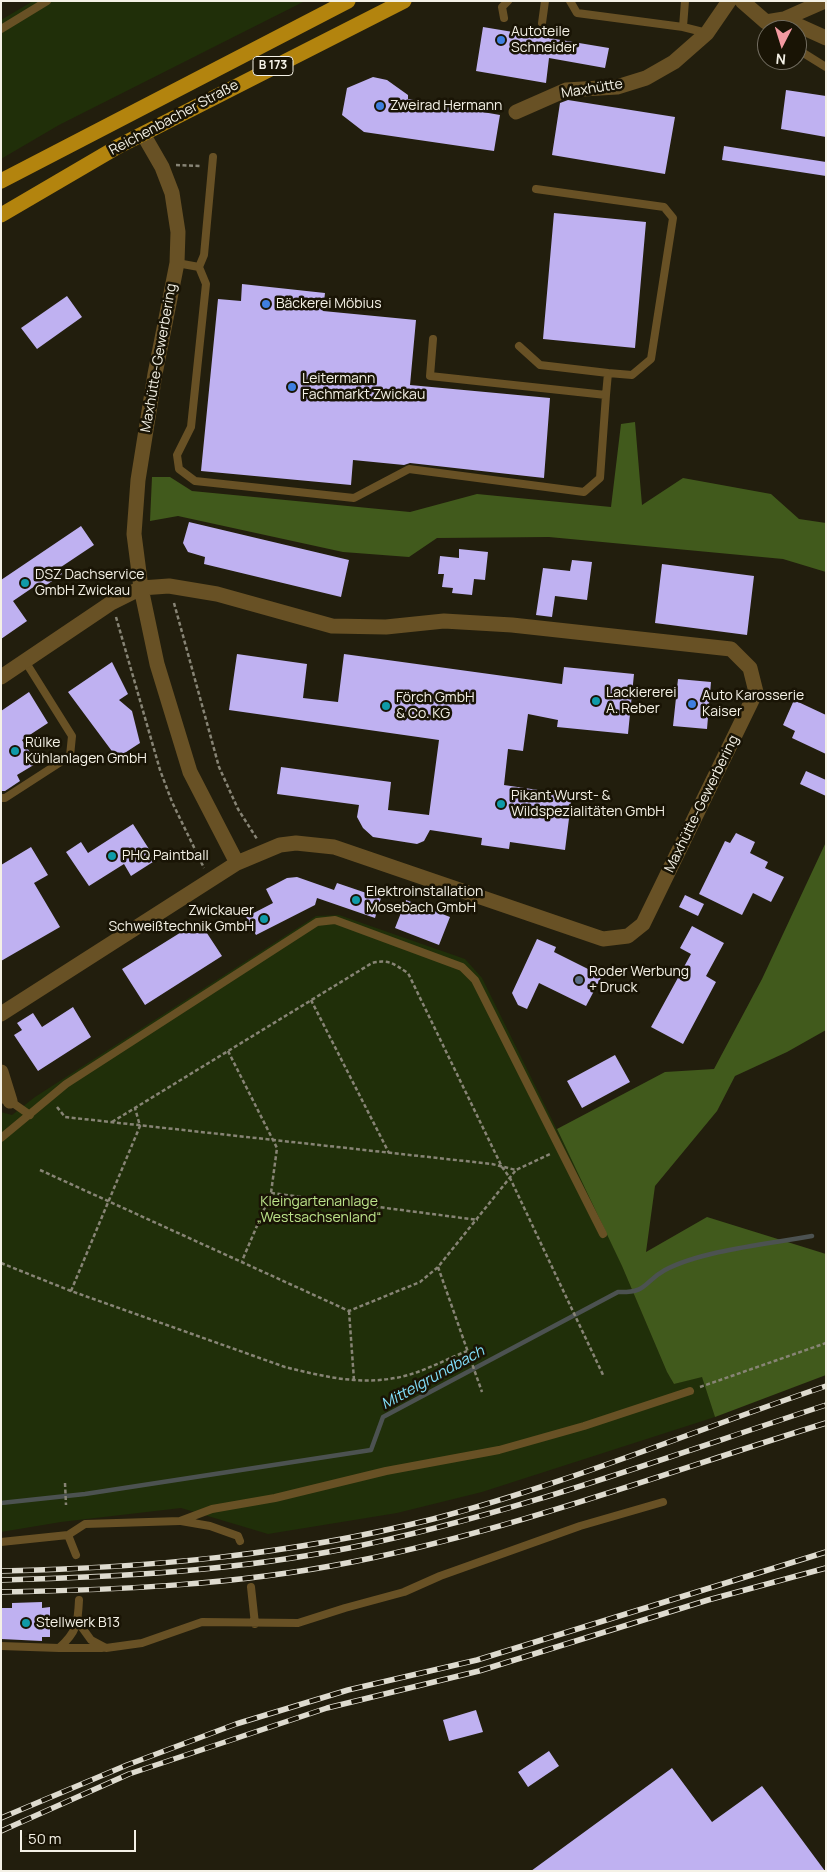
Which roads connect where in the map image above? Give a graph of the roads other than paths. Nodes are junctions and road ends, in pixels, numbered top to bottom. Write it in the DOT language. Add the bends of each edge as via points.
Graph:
graph roads {
  1 [pos="47,1"];
  2 [pos="348,1"];
  3 [pos="404,1"];
  4 [pos="508,1"];
  5 [pos="545,1"];
  6 [pos="570,1"];
  7 [pos="685,1"];
  8 [pos="729,1"];
  9 [pos="742,1"];
  10 [pos="825,1"];
  11 [pos="504,18"];
  12 [pos="769,20"];
  13 [pos="784,20"];
  14 [pos="542,23"];
  15 [pos="683,26"];
  16 [pos="1,29"];
  17 [pos="708,33"];
  18 [pos="807,33"];
  19 [pos="826,38"];
  20 [pos="807,55"];
  21 [pos="826,67"];
  22 [pos="516,112"];
  23 [pos="131,113"];
  24 [pos="144,134"];
  25 [pos="213,158"];
  26 [pos="1,181"];
  27 [pos="536,189"];
  28 [pos="1,215"];
  29 [pos="177,263"];
  30 [pos="199,267"];
  31 [pos="433,339"];
  32 [pos="519,346"];
  33 [pos="608,373"];
  34 [pos="606,394"];
  35 [pos="141,588"];
  36 [pos="25,661"];
  37 [pos="1,677"];
  38 [pos="1,798"];
  39 [pos="237,863"];
  40 [pos="1,1014"];
  41 [pos="1,1072"];
  42 [pos="6,1100"];
  43 [pos="30,1115"];
  44 [pos="1,1138"];
  45 [pos="604,1234"];
  46 [pos="690,1391"];
  47 [pos="663,1502"];
  48 [pos="180,1521"];
  49 [pos="68,1535"];
  50 [pos="240,1541"];
  51 [pos="1,1542"];
  52 [pos="76,1555"];
  53 [pos="251,1587"];
  54 [pos="79,1600"];
  55 [pos="78,1622"];
  56 [pos="255,1624"];
  57 [pos="1,1646"];
  58 [pos="59,1648"];
  59 [pos="106,1648"];
  1 -- 16 [label="lane"];
  2 -- 23 [label="main road, Reichenbacher Straße / B 173"];
  3 -- 24 [label="main road, Reichenbacher Straße / B 173"];
  4 -- 11 [label="lane" via="502,7"];
  5 -- 14 [label="lane"];
  6 -- 15 [label="lane" via="577,13"];
  7 -- 15 [label="lane"];
  8 -- 17 [label="street, Maxhütte"];
  9 -- 12 [label="street"];
  10 -- 13 [label="street"];
  15 -- 17 [label="lane"];
  17 -- 22 [label="street, Maxhütte" via="674,62 646,78 617,87 566,90"];
  18 -- 19 [label="street"];
  20 -- 21 [label="lane"];
  23 -- 24 [label="main road"];
  23 -- 26 [label="main road, Reichenbacher Straße / B 173"];
  24 -- 28 [label="main road, Reichenbacher Straße / B 173"];
  24 -- 29 [label="street, Maxhütte-Gewerbering" via="172,193 178,232"];
  25 -- 30 [label="lane" via="204,255"];
  27 -- 33 [label="lane" via="664,207 673,218 651,359 632,375"];
  29 -- 30 [label="lane"];
  29 -- 35 [label="street, Maxhütte-Gewerbering" via="138,480 134,534"];
  30 -- 34 [label="lane" via="206,284 191,427 177,455 180,470 195,482 354,498 409,469 584,492 600,478"];
  31 -- 34 [label="lane" via="430,376"];
  32 -- 33 [label="lane" via="540,365"];
  33 -- 34 [label="lane"];
  35 -- 36 [label="street, Maxhütte-Gewerbering" via="111,603"];
  35 -- 39 [label="street, Maxhütte-Gewerbering" via="157,664 190,772"];
  35 -- 39 [label="street, Maxhütte-Gewerbering" via="169,586 217,594 332,626 386,627 444,621 521,626 730,649 750,668 756,692 643,924 628,936 603,938 334,847 296,843 280,845"];
  36 -- 37 [label="street, Maxhütte-Gewerbering"];
  36 -- 38 [label="lane" via="72,736 70,756"];
  39 -- 40 [label="street, Maxhütte-Gewerbering"];
  41 -- 42 [label="street"];
  42 -- 43 [label="lane"];
  43 -- 44 [label="lane"];
  43 -- 45 [label="lane" via="66,1084 317,922 335,920 462,967 475,980"];
  46 -- 48 [label="lane" via="499,1450 212,1509"];
  47 -- 56 [label="lane" via="580,1526 404,1592 298,1623"];
  48 -- 49 [label="lane" via="85,1524"];
  48 -- 50 [label="lane" via="210,1526 238,1536"];
  49 -- 51 [label="lane"];
  49 -- 52 [label="lane"];
  53 -- 56 [label="lane"];
  54 -- 55 [label="lane"];
  55 -- 58 [label="lane" via="71,1637"];
  55 -- 59 [label="lane" via="91,1640"];
  56 -- 59 [label="lane" via="202,1622 142,1644"];
  57 -- 58 [label="lane"];
  58 -- 59 [label="lane"];
}
